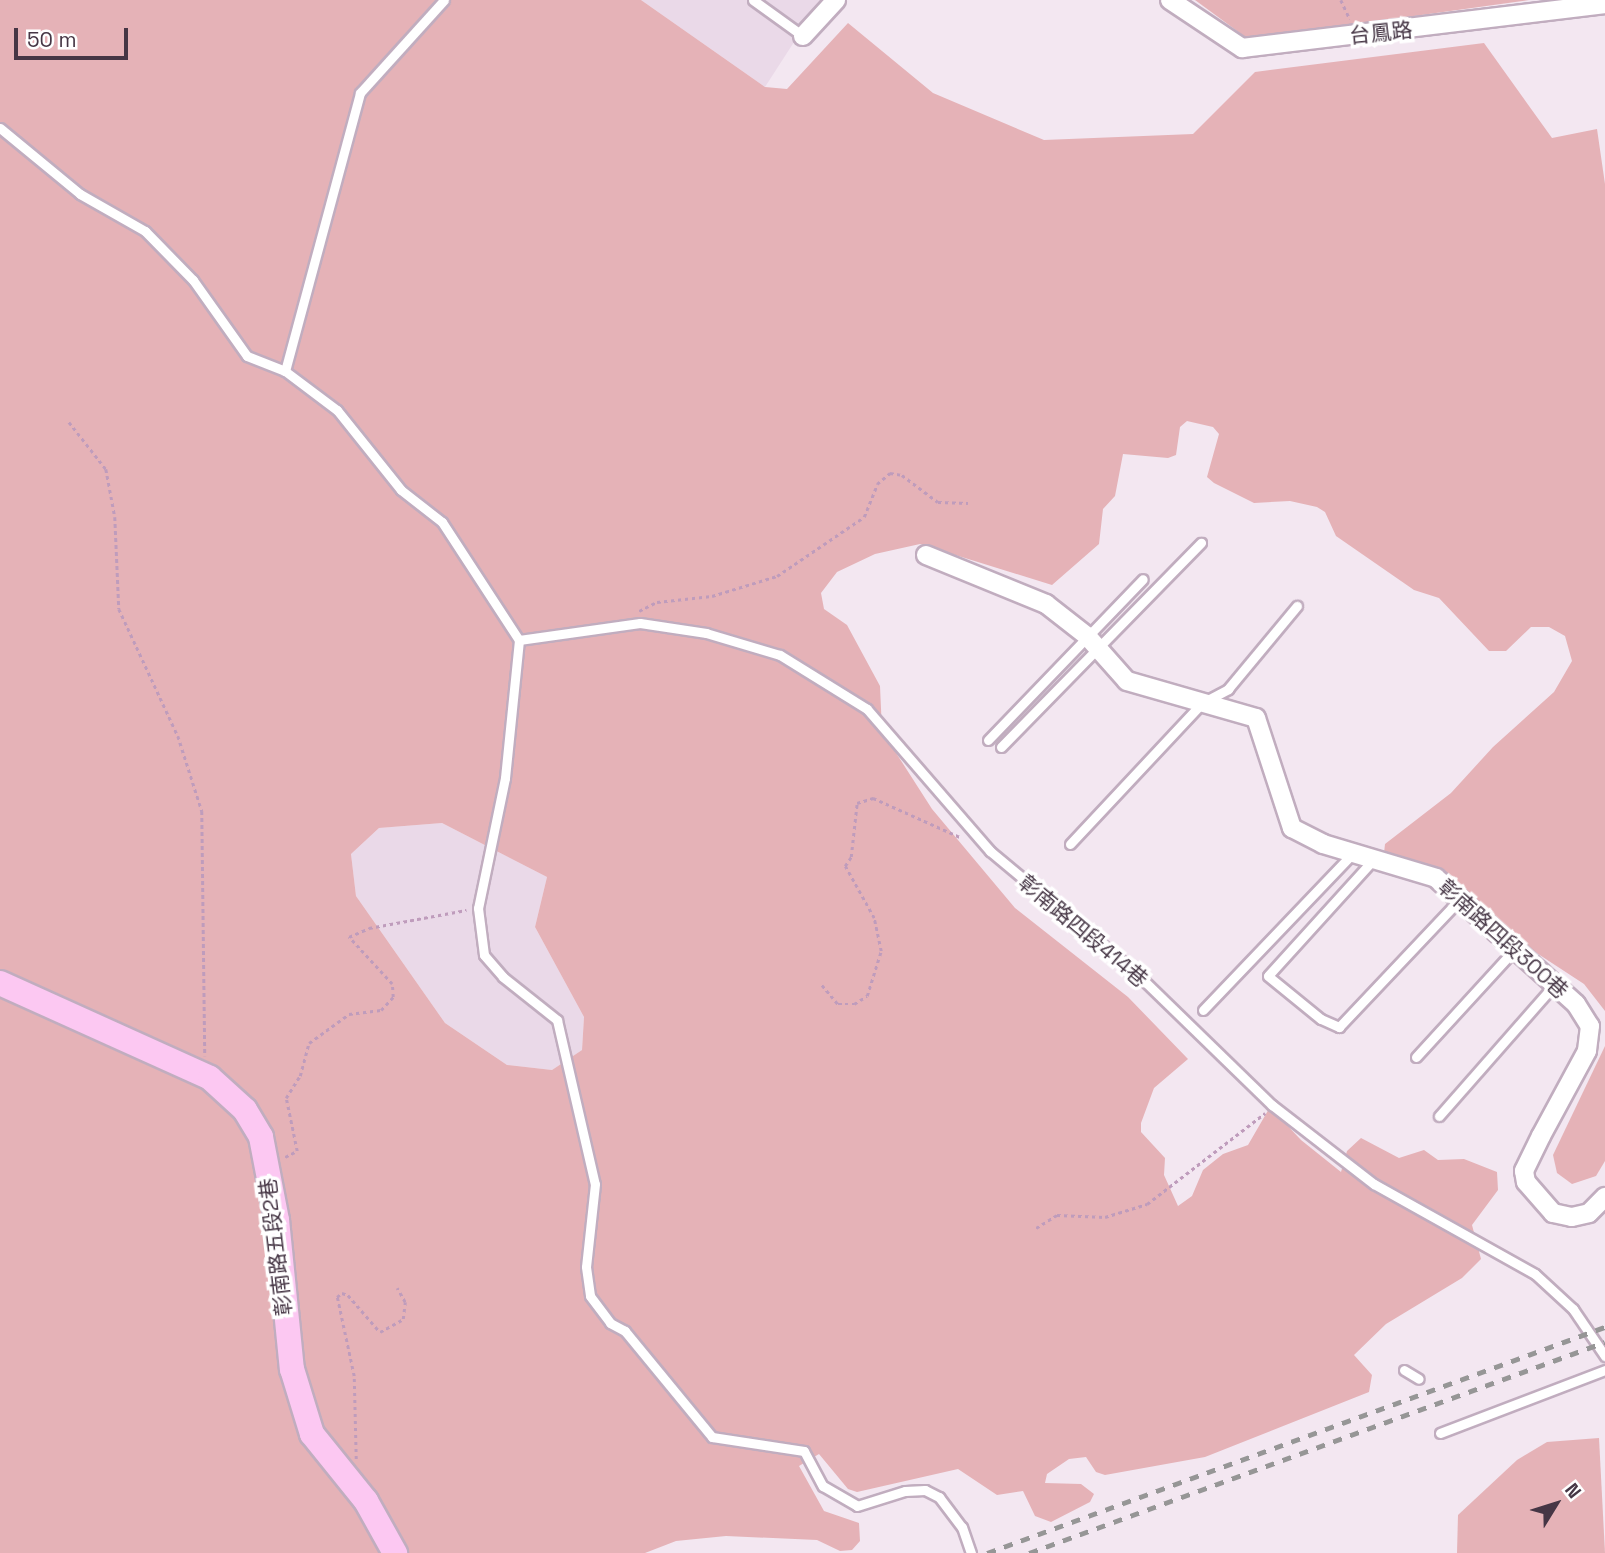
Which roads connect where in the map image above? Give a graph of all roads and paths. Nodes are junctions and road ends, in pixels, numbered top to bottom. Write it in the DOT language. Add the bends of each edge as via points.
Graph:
graph roads {
  1 [pos="444,0"];
  2 [pos="753,0"];
  3 [pos="836,0"];
  4 [pos="1170,0"];
  5 [pos="1605,4"];
  6 [pos="803,36"];
  7 [pos="0,128"];
  8 [pos="285,371"];
  9 [pos="69,422"];
  10 [pos="968,503"];
  11 [pos="1201,543"];
  12 [pos="926,555"];
  13 [pos="1143,579"];
  14 [pos="1297,606"];
  15 [pos="607,625"];
  16 [pos="519,640"];
  17 [pos="1093,642"];
  18 [pos="1202,703"];
  19 [pos="988,740"];
  20 [pos="1001,747"];
  21 [pos="1070,844"];
  22 [pos="990,851"];
  23 [pos="1353,853"];
  24 [pos="1374,859"];
  25 [pos="1460,899"];
  26 [pos="478,908"];
  27 [pos="1515,949"];
  28 [pos="0,983"];
  29 [pos="1555,984"];
  30 [pos="822,985"];
  31 [pos="1203,1010"];
  32 [pos="1416,1057"];
  33 [pos="210,1078"];
  34 [pos="1272,1105"];
  35 [pos="1439,1116"];
  36 [pos="266,1166"];
  37 [pos="1605,1197"];
  38 [pos="1036,1228"];
  39 [pos="397,1288"];
  40 [pos="1605,1356"];
  41 [pos="1404,1370"];
  42 [pos="1605,1370"];
  43 [pos="1419,1379"];
  44 [pos="1440,1433"];
  45 [pos="348,1479"];
  46 [pos="395,1553"];
  47 [pos="971,1553"];
  1 -- 8 [label="lane" via="360,93"];
  2 -- 6 [label="lane"];
  3 -- 6 [label="street"];
  4 -- 5 [label="street, 台鳳路" via="1242,48"];
  7 -- 8 [label="lane" via="80,194 145,231 193,280 247,356"];
  8 -- 16 [label="lane" via="337,410 401,490 442,522"];
  9 -- 33 [label="path" via="106,468 115,517 119,609 178,736 202,811 202,1003"];
  10 -- 15 [label="path" via="938,502 902,475 890,473 877,484 864,517 777,576 712,596 657,602"];
  11 -- 17 [label="lane"];
  12 -- 17 [label="street, 彰南路四段300巷" via="1046,604"];
  13 -- 17 [label="lane"];
  14 -- 18 [label="lane" via="1228,689"];
  15 -- 16 [label="lane, 彰南路四段414巷"];
  15 -- 22 [label="lane, 彰南路四段414巷" via="640,623 706,633 780,655 867,709"];
  16 -- 26 [label="lane" via="505,778"];
  17 -- 18 [label="street, 彰南路四段300巷" via="1127,681"];
  17 -- 19 [label="lane"];
  17 -- 20 [label="lane"];
  18 -- 21 [label="lane"];
  18 -- 23 [label="street, 彰南路四段300巷" via="1256,718 1292,828"];
  22 -- 30 [label="path" via="873,798 857,803 853,846 845,866 874,918 881,951 867,996 838,1004"];
  22 -- 34 [label="lane, 彰南路四段414巷" via="1133,970"];
  23 -- 24 [label="street, 彰南路四段300巷"];
  23 -- 31 [label="lane"];
  24 -- 25 [label="street, 彰南路四段300巷" via="1436,877"];
  24 -- 25 [label="lane" via="1268,976 1321,1019 1339,1027"];
  25 -- 27 [label="street, 彰南路四段300巷"];
  26 -- 36 [label="path" via="355,931 349,937 393,984 393,998 381,1010 349,1014 309,1043 300,1076 286,1098 297,1151"];
  26 -- 47 [label="lane" via="484,955 503,977 557,1020 595,1184 586,1267 590,1296 610,1323 625,1331 712,1437 804,1451 823,1486 857,1506 905,1491 925,1490 939,1497 962,1527"];
  27 -- 29 [label="street, 彰南路四段300巷"];
  27 -- 32 [label="lane"];
  28 -- 33 [label="street, 彰南路五段2巷"];
  29 -- 35 [label="lane"];
  29 -- 37 [label="street, 彰南路四段300巷" via="1590,1026 1587,1051 1524,1171 1526,1182 1553,1213 1572,1217 1589,1213"];
  33 -- 36 [label="street, 彰南路五段2巷" via="245,1110 261,1137"];
  34 -- 38 [label="path" via="1147,1204 1105,1217 1057,1215"];
  34 -- 40 [label="lane, 彰南路四段414巷" via="1374,1184 1535,1274 1573,1308"];
  36 -- 45 [label="street, 彰南路五段2巷" via="277,1220 292,1369 312,1434"];
  39 -- 45 [label="path" via="405,1302 403,1318 380,1332 348,1295 337,1297 354,1376 359,1453"];
  41 -- 43 [label="lane"];
  42 -- 44 [label="lane"];
  45 -- 46 [label="street, 彰南路五段2巷"];
}
